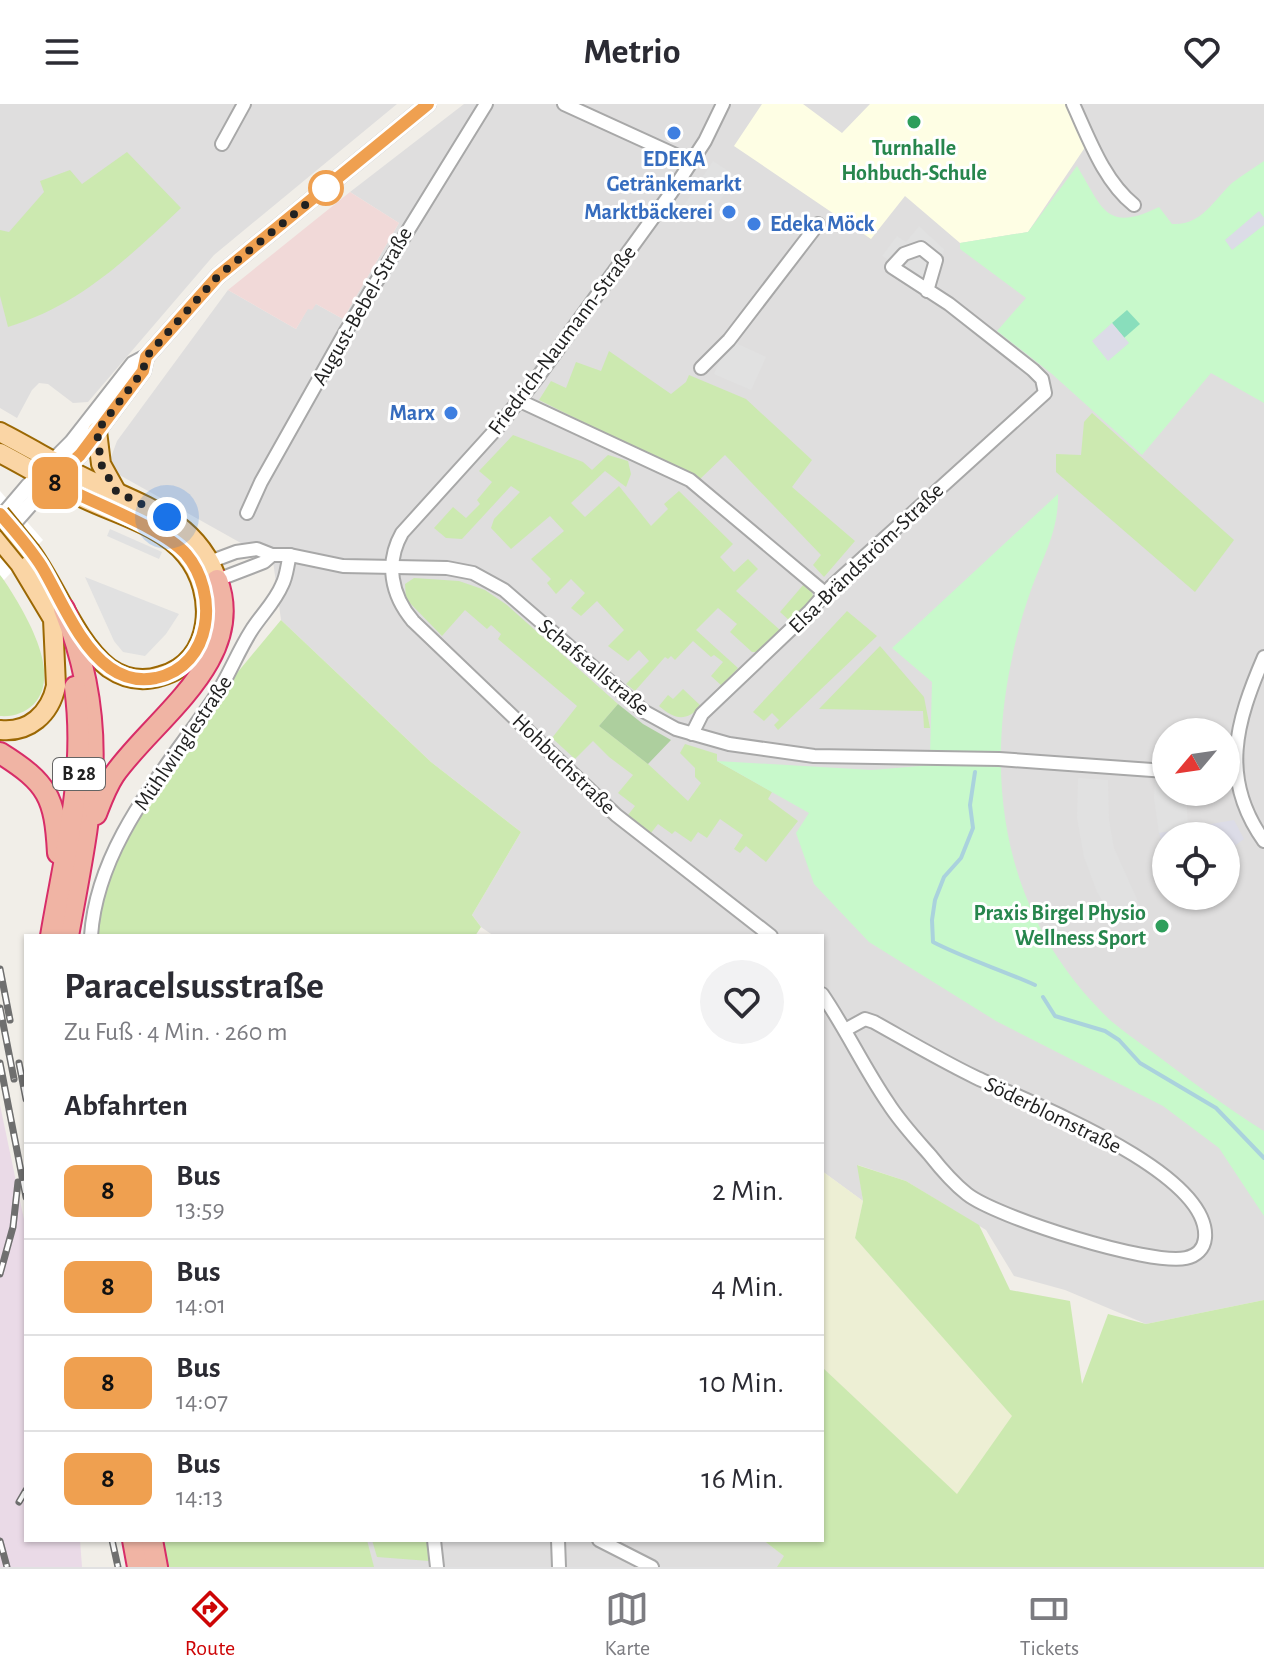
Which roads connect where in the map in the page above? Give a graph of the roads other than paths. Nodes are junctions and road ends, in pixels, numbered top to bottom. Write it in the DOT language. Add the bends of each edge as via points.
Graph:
graph roads {
  1 [pos="244,104"];
  2 [pos="428,104"];
  3 [pos="486,104"];
  4 [pos="564,104"];
  5 [pos="723,104"];
  6 [pos="1073,104"];
  7 [pos="222,144"];
  8 [pos="691,162"];
  9 [pos="1134,205"];
  10 [pos="818,224"];
  11 [pos="927,291"];
  12 [pos="146,357"];
  13 [pos="701,368"];
  14 [pos="520,401"];
  15 [pos="97,431"];
  16 [pos="0,432"];
  17 [pos="0,453"];
  18 [pos="60,464"];
  19 [pos="46,478"];
  20 [pos="116,491"];
  21 [pos="247,513"];
  22 [pos="0,517"];
  23 [pos="0,540"];
  24 [pos="272,555"];
  25 [pos="290,555"];
  26 [pos="25,558"];
  27 [pos="392,566"];
  28 [pos="206,574"];
  29 [pos="826,594"];
  30 [pos="59,614"];
  31 [pos="1264,657"];
  32 [pos="1240,725"];
  33 [pos="0,730"];
  34 [pos="692,734"];
  35 [pos="0,753"];
  36 [pos="1152,770"];
  37 [pos="1240,795"];
  38 [pos="1264,841"];
  39 [pos="84,848"];
  40 [pos="61,873"];
  41 [pos="51,934"];
  42 [pos="68,934"];
  43 [pos="91,934"];
  44 [pos="769,934"];
  45 [pos="824,997"];
  46 [pos="845,1030"];
  47 [pos="133,1542"];
  48 [pos="152,1542"];
  49 [pos="434,1542"];
  50 [pos="558,1542"];
  51 [pos="603,1542"];
  52 [pos="138,1567"];
  53 [pos="157,1567"];
  54 [pos="437,1567"];
  55 [pos="559,1567"];
  56 [pos="652,1567"];
  1 -- 7 [label="street"];
  2 -- 12 [label="street" via="218,276"];
  3 -- 21 [label="street, August-Bebel-Straße" via="346,331"];
  4 -- 8 [label="street"];
  5 -- 8 [label="street, Friedrich-Naumann-Straße"];
  6 -- 9 [label="street" via="1109,175"];
  8 -- 14 [label="street, Friedrich-Naumann-Straße"];
  10 -- 13 [label="street" via="729,340"];
  11 -- 29 [label="street, Elsa-Brändström-Straße" via="1033,370 1046,389"];
  12 -- 15 [label="street" via="143,371"];
  12 -- 18 [label="street" via="133,364"];
  14 -- 27 [label="street, Friedrich-Naumann-Straße" via="409,523 397,542"];
  14 -- 29 [label="street" via="690,480"];
  15 -- 18 [label="street"];
  15 -- 20 [label="main road" via="101,464"];
  16 -- 18 [label="main road"];
  17 -- 19 [label="main road"];
  18 -- 19 [label="street"];
  18 -- 20 [label="main road"];
  19 -- 22 [label="street"];
  19 -- 23 [label="street"];
  19 -- 28 [label="main road" via="166,537"];
  20 -- 28 [label="main road" via="179,525 202,547"];
  22 -- 26 [label="main road, B 28, bridge"];
  23 -- 26 [label="main road, B 28"];
  24 -- 25 [label="street, Schafstallstraße"];
  24 -- 28 [label="street, Schafstallstraße" via="264,562"];
  24 -- 28 [label="street, Schafstallstraße" via="257,549 236,552"];
  25 -- 27 [label="street, Schafstallstraße" via="356,567"];
  25 -- 43 [label="street, Mühlwinglestraße" via="277,595 145,795 107,864"];
  26 -- 30 [label="main road, B 28"];
  27 -- 34 [label="street, Schafstallstraße" via="452,568 486,579 634,704"];
  27 -- 44 [label="street, Hohbuchstraße" via="399,603 430,638 629,826"];
  28 -- 30 [label="main road" via="199,646 178,669 156,678 132,678 109,667"];
  28 -- 39 [label="highway" via="221,594 221,628 207,666 114,775"];
  29 -- 34 [label="street, Elsa-Brändström-Straße" via="702,714"];
  30 -- 33 [label="main road" via="54,696 30,726"];
  30 -- 39 [label="highway, B 28" via="83,663 93,726"];
  30 -- 40 [label="highway, B 28" via="80,731 76,800"];
  31 -- 32 [label="street"];
  34 -- 36 [label="street, Schafstallstraße" via="814,756 999,759"];
  35 -- 40 [label="highway" via="31,772 43,788 57,824"];
  37 -- 38 [label="street"];
  39 -- 42 [label="highway, B 28"];
  40 -- 41 [label="highway, B 28"];
  45 -- 46 [label="street"];
  46 -- 46 [label="street, Söderblomstraße" via="906,1128 978,1203 1102,1246 1155,1258 1198,1253 1205,1240 1201,1218 1188,1200 1102,1135 950,1065 874,1022 865,1019"];
  47 -- 52 [label="highway"];
  48 -- 53 [label="highway"];
  49 -- 54 [label="street"];
  50 -- 55 [label="street"];
  51 -- 56 [label="street"];
}
